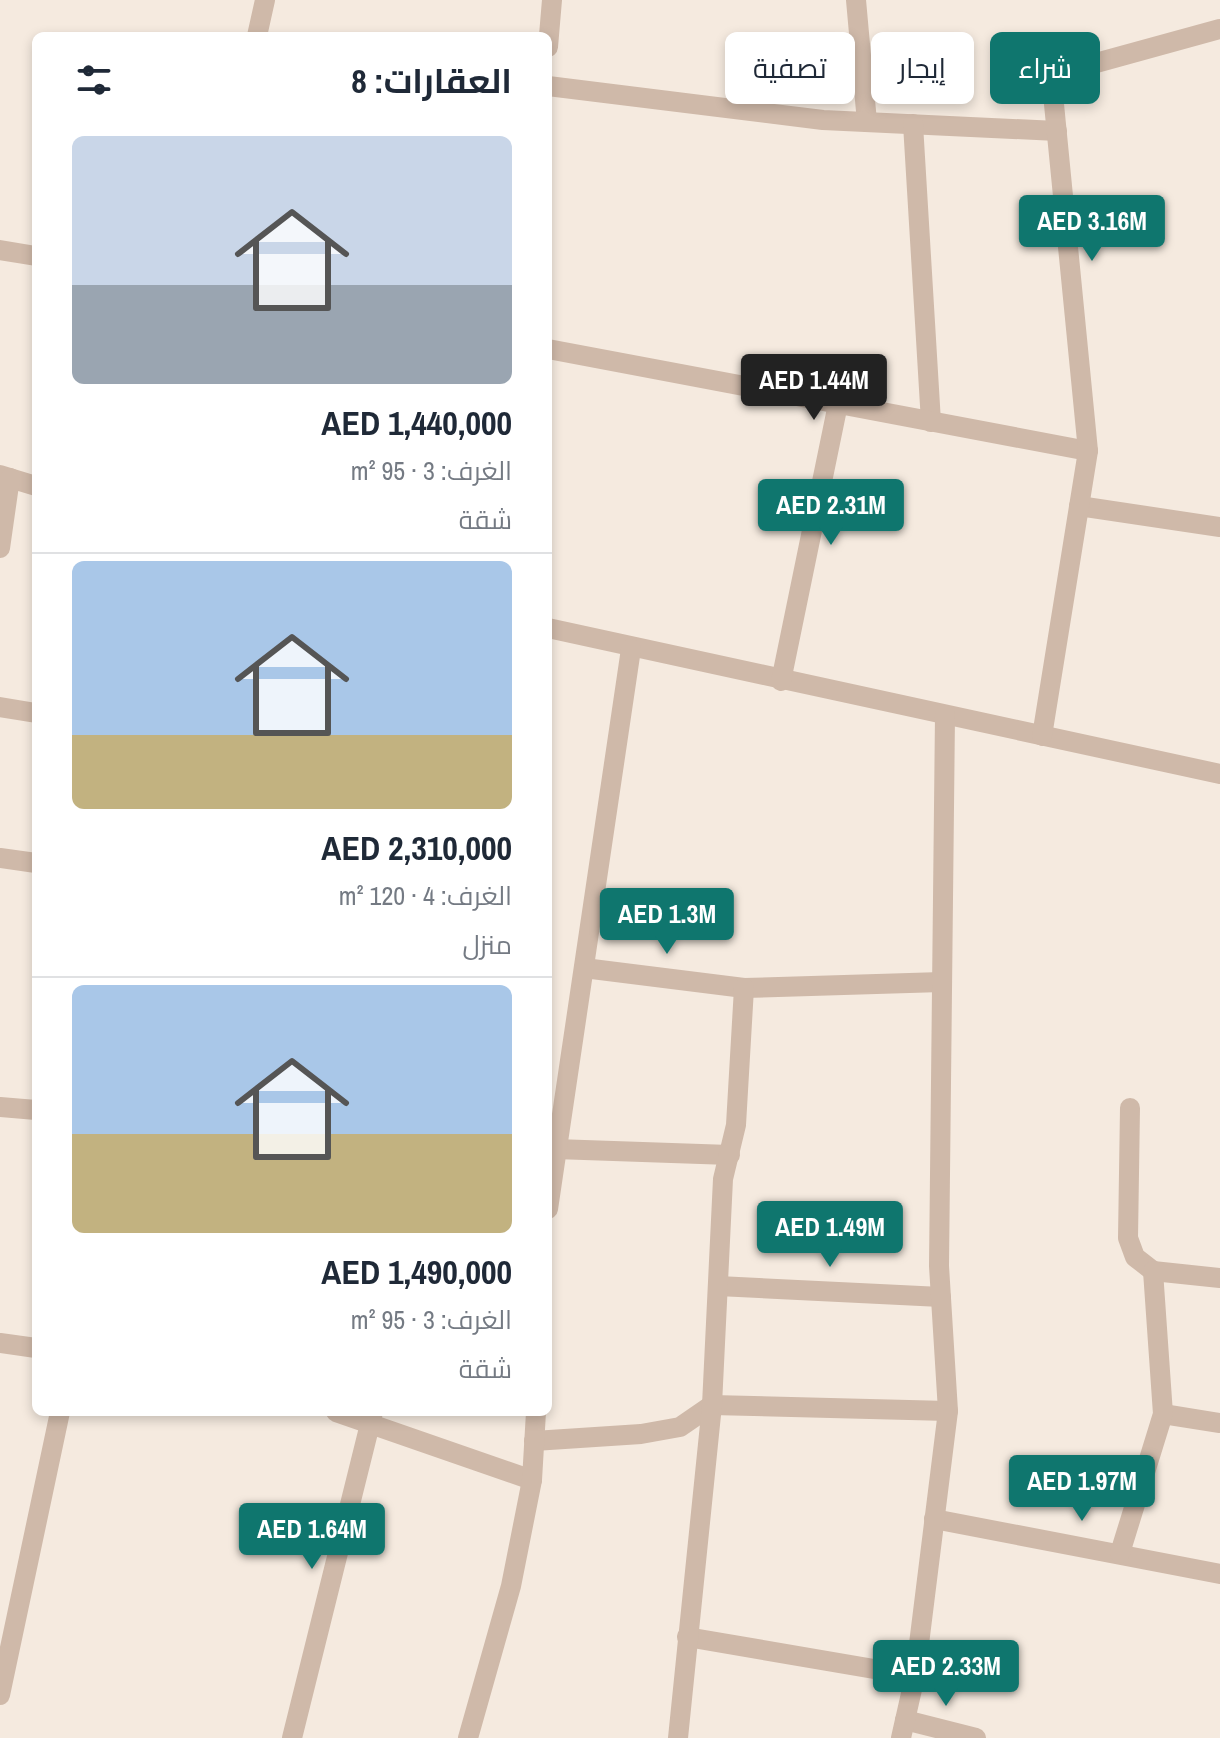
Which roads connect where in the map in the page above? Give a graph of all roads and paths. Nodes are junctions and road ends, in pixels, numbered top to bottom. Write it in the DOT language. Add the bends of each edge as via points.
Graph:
graph roads {
  1 [pos="265,0"];
  2 [pos="552,0"];
  3 [pos="856,0"];
  4 [pos="1220,29"];
  5 [pos="258,32"];
  6 [pos="549,32"];
  7 [pos="552,86"];
  8 [pos="867,122"];
  9 [pos="913,124"];
  10 [pos="1057,131"];
  11 [pos="0,250"];
  12 [pos="32,255"];
  13 [pos="552,350"];
  14 [pos="838,404"];
  15 [pos="931,422"];
  16 [pos="1088,451"];
  17 [pos="5,476"];
  18 [pos="32,485"];
  19 [pos="1079,506"];
  20 [pos="1220,527"];
  21 [pos="0,548"];
  22 [pos="552,629"];
  23 [pos="631,649"];
  24 [pos="781,681"];
  25 [pos="0,707"];
  26 [pos="32,712"];
  27 [pos="945,715"];
  28 [pos="1042,736"];
  29 [pos="1219,768"];
  30 [pos="0,858"];
  31 [pos="32,862"];
  32 [pos="584,968"];
  33 [pos="942,982"];
  34 [pos="744,988"];
  35 [pos="0,1107"];
  36 [pos="1130,1108"];
  37 [pos="32,1110"];
  38 [pos="555,1149"];
  39 [pos="730,1155"];
  40 [pos="552,1165"];
  41 [pos="1153,1271"];
  42 [pos="1220,1278"];
  43 [pos="718,1286"];
  44 [pos="941,1297"];
  45 [pos="0,1343"];
  46 [pos="32,1347"];
  47 [pos="712,1405"];
  48 [pos="948,1411"];
  49 [pos="1163,1414"];
  50 [pos="59,1416"];
  51 [pos="536,1416"];
  52 [pos="372,1417"];
  53 [pos="1220,1423"];
  54 [pos="534,1441"];
  55 [pos="532,1480"];
  56 [pos="934,1519"];
  57 [pos="1120,1553"];
  58 [pos="1220,1574"];
  59 [pos="687,1637"];
  60 [pos="915,1676"];
  61 [pos="0,1695"];
  62 [pos="903,1729"];
  63 [pos="292,1738"];
  64 [pos="468,1738"];
  65 [pos="678,1738"];
  66 [pos="976,1738"];
  1 -- 5 [label="street"];
  2 -- 6 [label="street"];
  3 -- 8 [label="street"];
  4 -- 10 [label="street" via="1056,74"];
  7 -- 8 [label="street"];
  8 -- 9 [label="street"];
  9 -- 10 [label="street"];
  9 -- 15 [label="street"];
  10 -- 16 [label="street"];
  11 -- 12 [label="street"];
  13 -- 14 [label="street"];
  14 -- 15 [label="street"];
  14 -- 24 [label="street"];
  15 -- 16 [label="street"];
  16 -- 19 [label="street"];
  17 -- 18 [label="street"];
  17 -- 21 [label="street"];
  19 -- 20 [label="street"];
  19 -- 28 [label="street"];
  22 -- 23 [label="street"];
  23 -- 24 [label="street"];
  23 -- 32 [label="street"];
  24 -- 27 [label="street"];
  25 -- 26 [label="street"];
  27 -- 28 [label="street"];
  27 -- 33 [label="street"];
  28 -- 29 [label="street"];
  30 -- 31 [label="street"];
  32 -- 34 [label="street"];
  32 -- 38 [label="street"];
  33 -- 34 [label="street"];
  33 -- 44 [label="street"];
  34 -- 39 [label="street"];
  35 -- 37 [label="street"];
  36 -- 41 [label="street" via="1128,1238 1135,1257"];
  38 -- 39 [label="street"];
  38 -- 40 [label="street"];
  39 -- 43 [label="street" via="723,1179"];
  41 -- 42 [label="street"];
  41 -- 49 [label="street"];
  43 -- 44 [label="street"];
  43 -- 47 [label="street"];
  44 -- 48 [label="street"];
  45 -- 46 [label="street"];
  47 -- 48 [label="street"];
  47 -- 54 [label="street" via="680,1427"];
  47 -- 59 [label="street"];
  48 -- 56 [label="street"];
  49 -- 53 [label="street"];
  49 -- 57 [label="street"];
  50 -- 61 [label="street"];
  51 -- 54 [label="street"];
  52 -- 55 [label="street"];
  52 -- 63 [label="street"];
  54 -- 55 [label="street"];
  55 -- 64 [label="street" via="511,1586"];
  56 -- 57 [label="street"];
  56 -- 60 [label="street"];
  57 -- 58 [label="street"];
  59 -- 60 [label="street"];
  59 -- 65 [label="street"];
  60 -- 62 [label="street"];
  62 -- 66 [label="street"];
}
